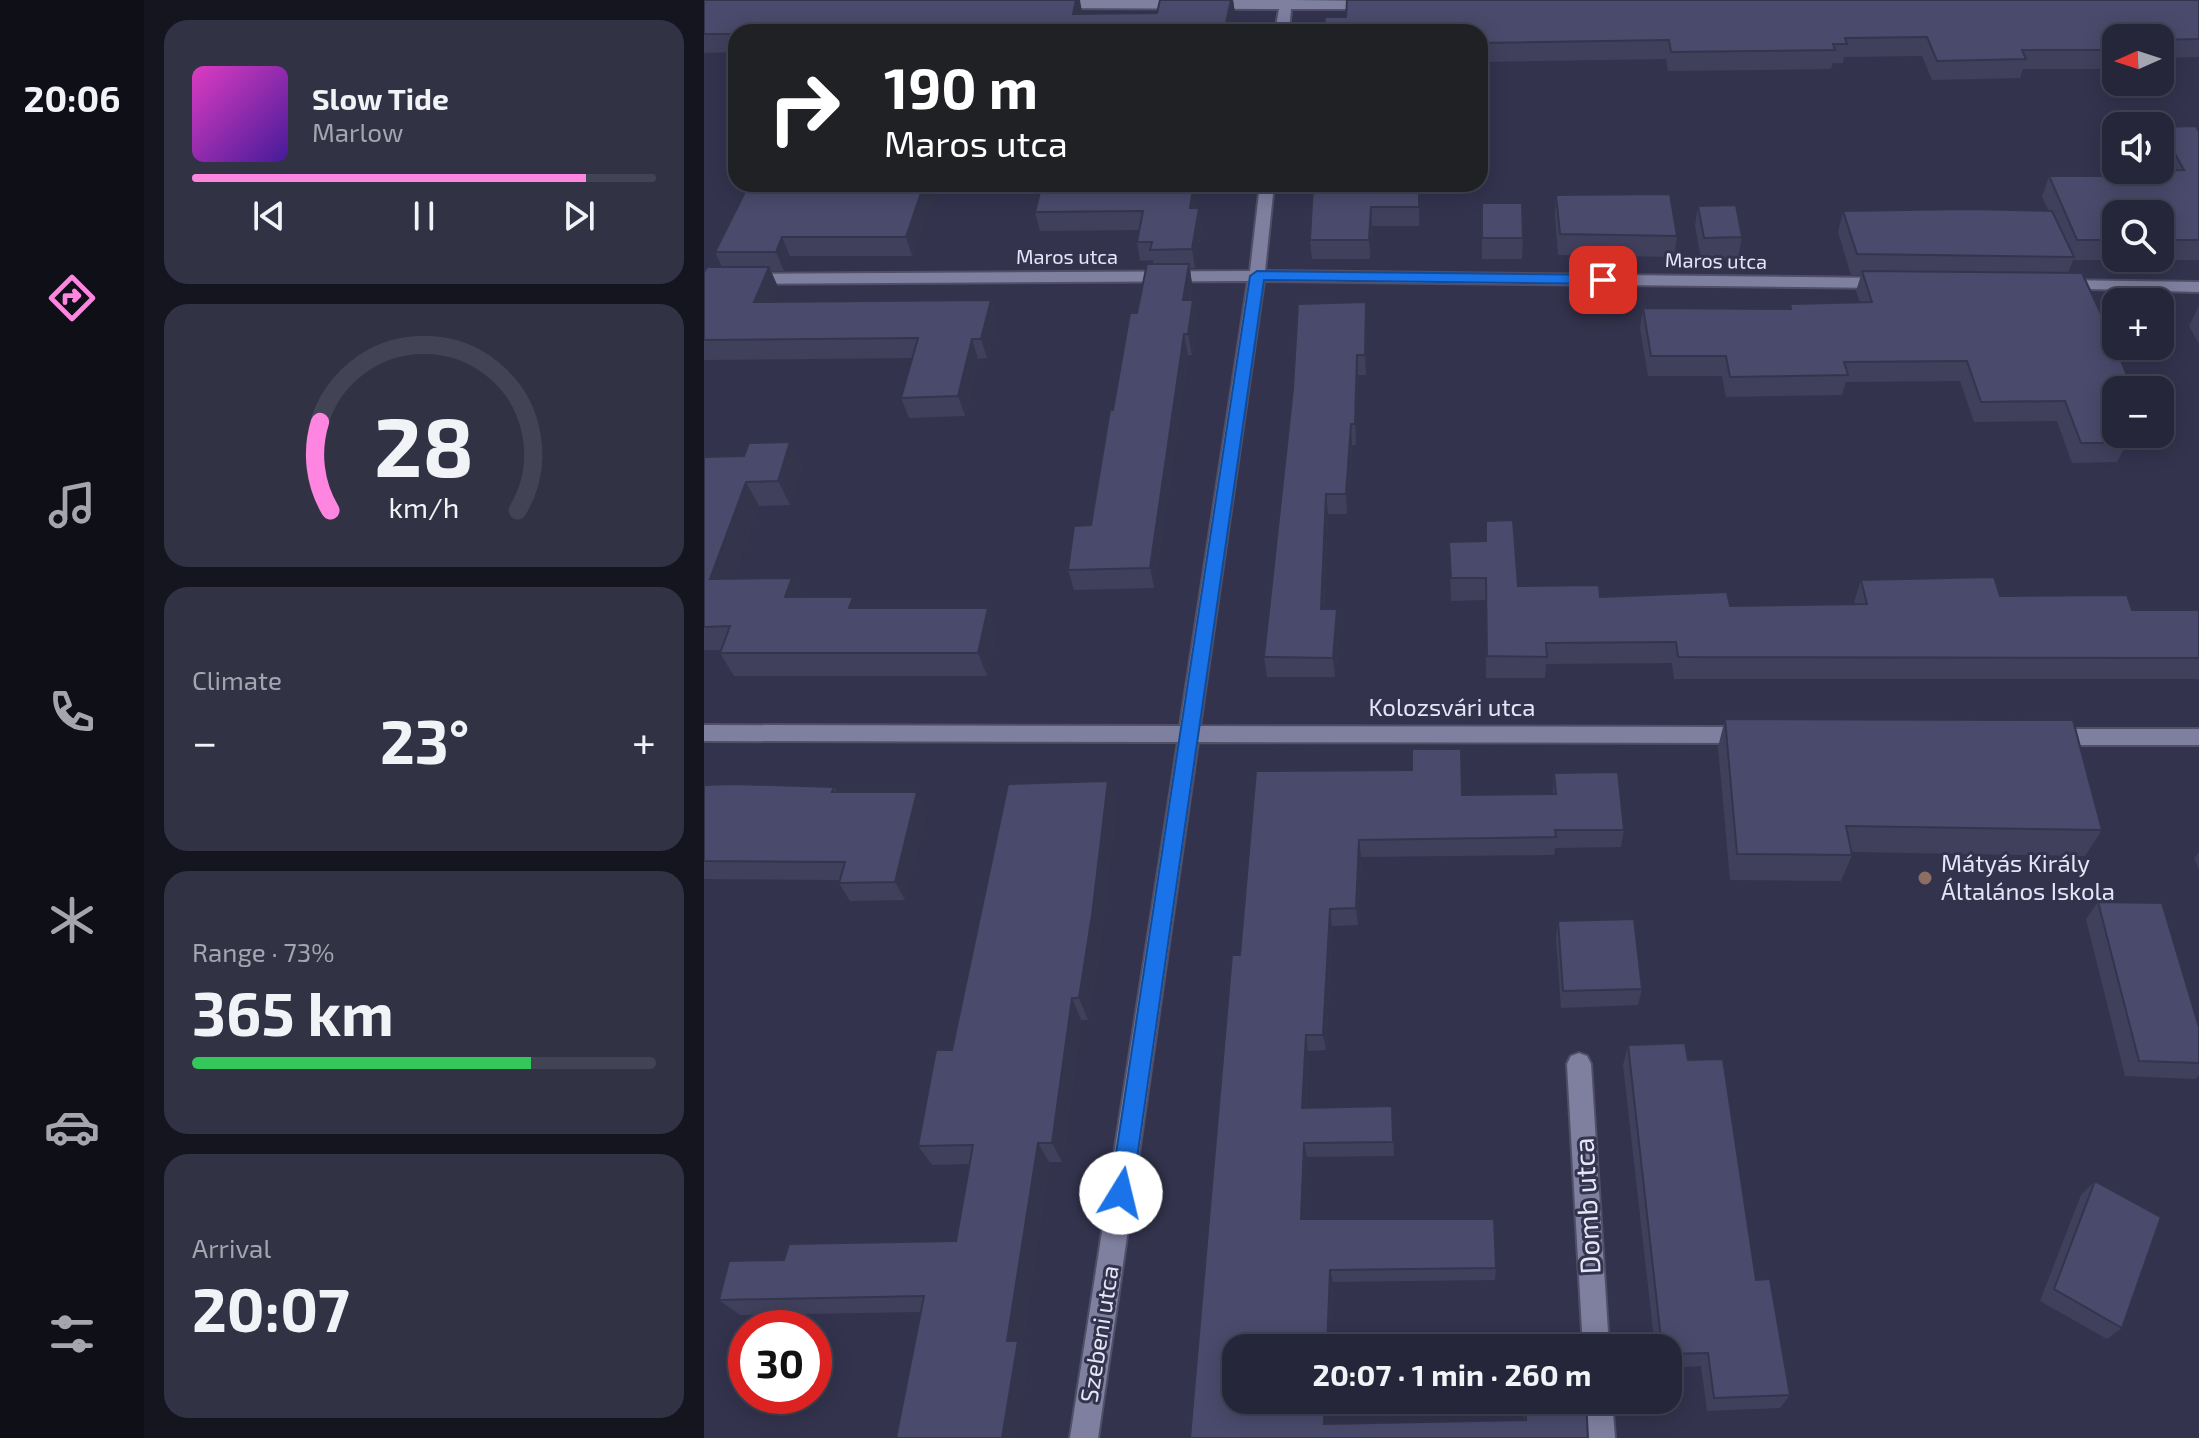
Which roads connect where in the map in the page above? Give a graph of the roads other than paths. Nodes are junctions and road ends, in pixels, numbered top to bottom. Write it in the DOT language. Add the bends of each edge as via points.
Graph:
graph roads {
  1 [pos="1285,2"];
  2 [pos="1046,4"];
  3 [pos="1380,6"];
  4 [pos="1283,24"];
  5 [pos="1266,192"];
  6 [pos="1257,276"];
  7 [pos="704,279"];
  8 [pos="1896,283"];
  9 [pos="2039,285"];
  10 [pos="2199,287"];
  11 [pos="704,733"];
  12 [pos="1190,733"];
  13 [pos="1776,735"];
  14 [pos="2030,737"];
  15 [pos="2199,737"];
  16 [pos="1579,1064"];
  17 [pos="1595,1334"];
  18 [pos="1600,1414"];
  19 [pos="1084,1438"];
  20 [pos="1601,1438"];
  1 -- 2 [label="street"];
  1 -- 3 [label="street"];
  1 -- 4 [label="street"];
  5 -- 6 [label="street, Szebeni utca"];
  6 -- 7 [label="street, Maros utca"];
  6 -- 8 [label="street, Maros utca"];
  6 -- 12 [label="street, Szebeni utca"];
  9 -- 10 [label="street"];
  11 -- 12 [label="street, Kolozsvári utca"];
  12 -- 13 [label="street, Kolozsvári utca"];
  12 -- 19 [label="street, Szebeni utca"];
  14 -- 15 [label="street"];
  16 -- 17 [label="street, Domb utca"];
  18 -- 20 [label="street"];
}
